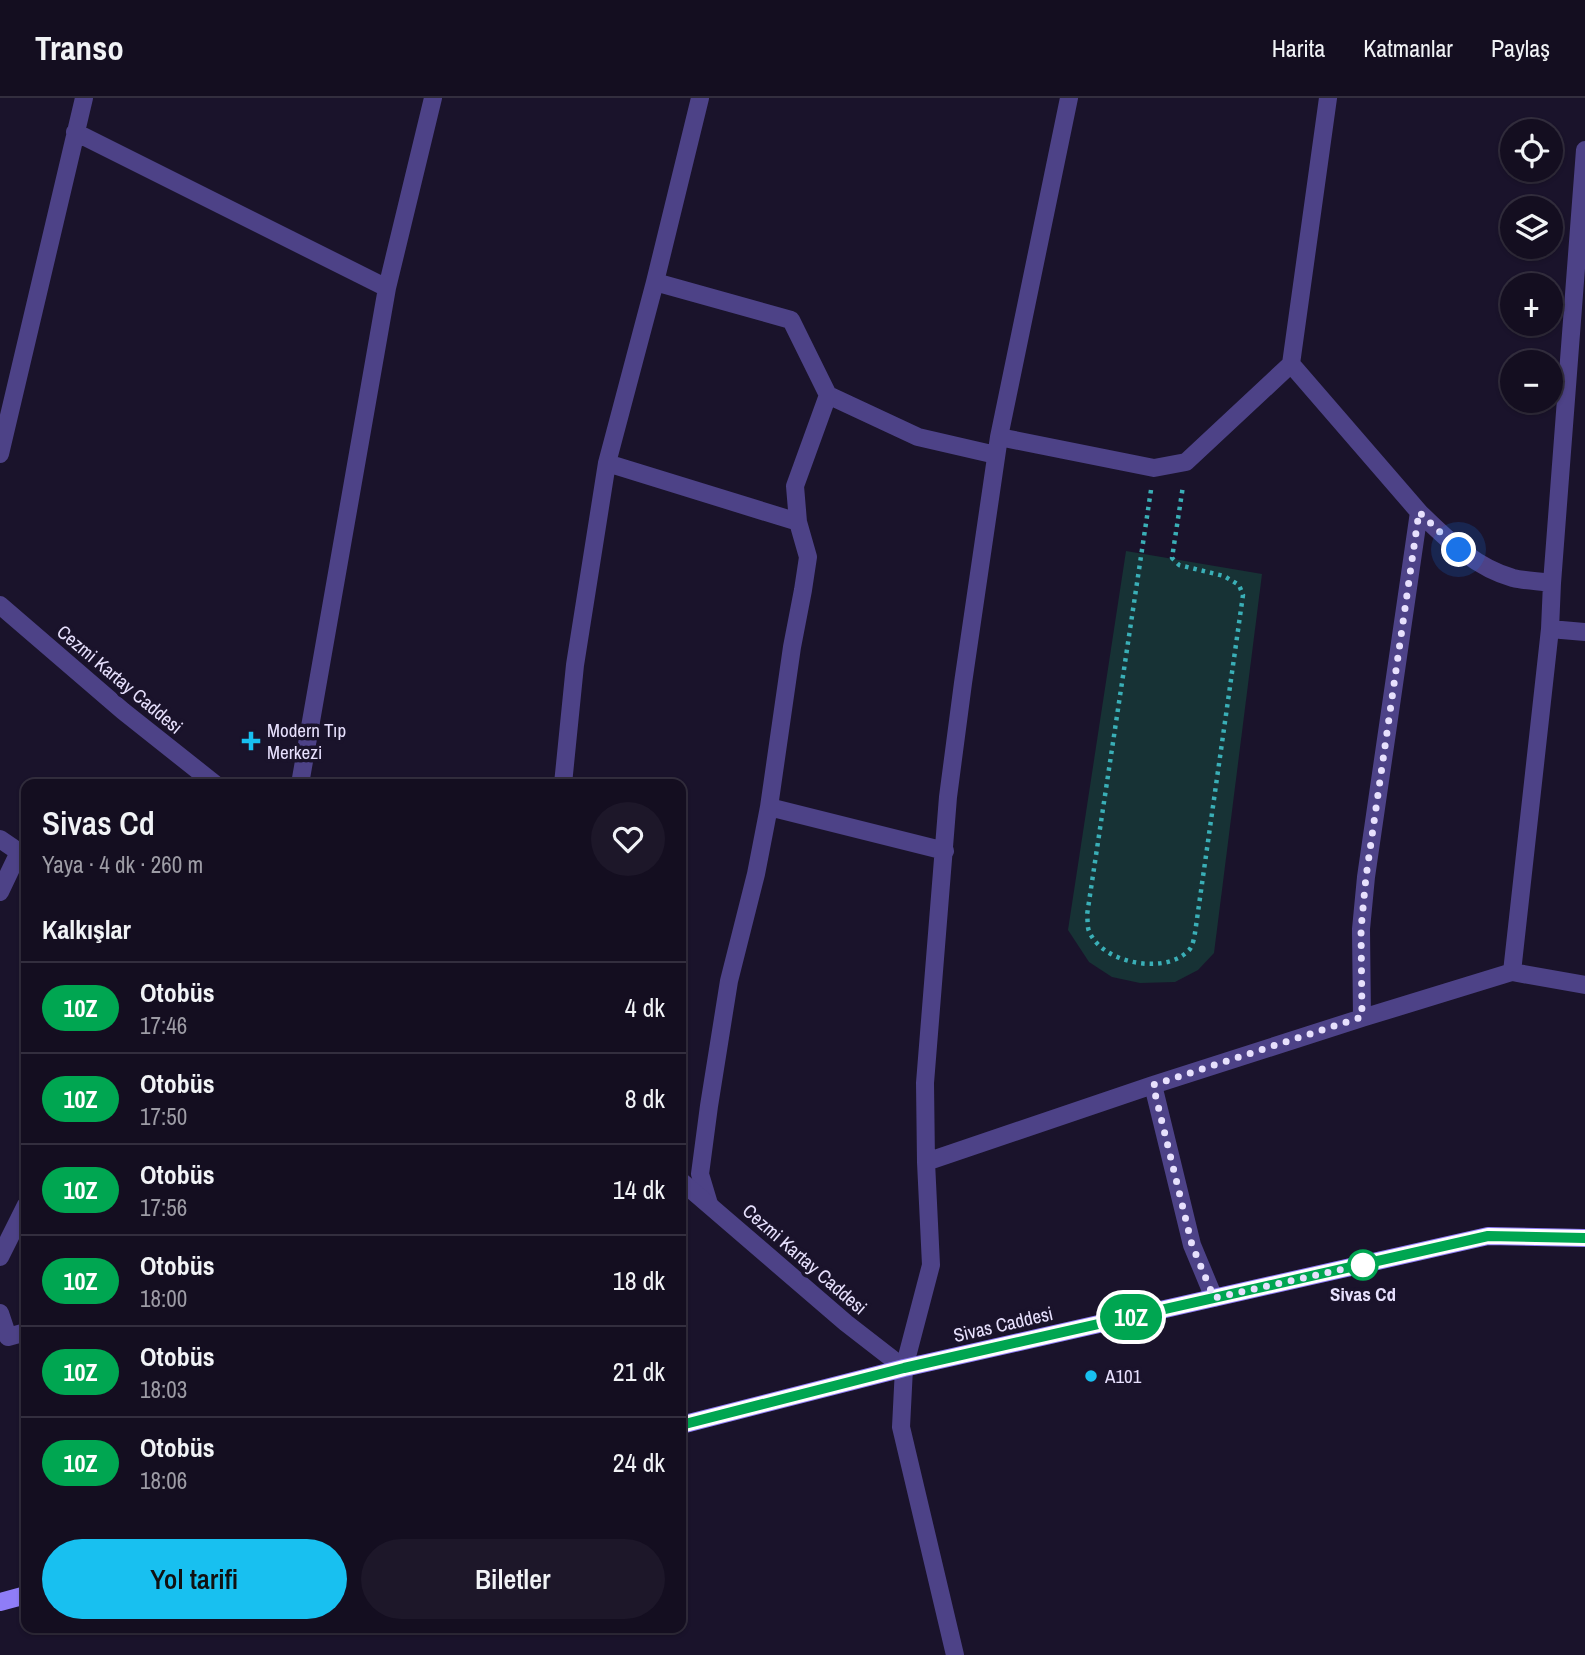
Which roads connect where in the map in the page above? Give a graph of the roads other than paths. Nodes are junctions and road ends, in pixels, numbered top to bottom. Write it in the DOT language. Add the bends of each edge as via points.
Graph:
graph roads {
  1 [pos="84,98"];
  2 [pos="433,98"];
  3 [pos="700,98"];
  4 [pos="1069,98"];
  5 [pos="1328,98"];
  6 [pos="75,132"];
  7 [pos="1585,150"];
  8 [pos="654,282"];
  9 [pos="387,288"];
  10 [pos="1291,364"];
  11 [pos="828,396"];
  12 [pos="999,437"];
  13 [pos="0,454"];
  14 [pos="996,455"];
  15 [pos="607,463"];
  16 [pos="1419,512"];
  17 [pos="798,523"];
  18 [pos="1552,583"];
  19 [pos="0,605"];
  20 [pos="1550,629"];
  21 [pos="1585,632"];
  22 [pos="209,779"];
  23 [pos="301,779"];
  24 [pos="564,779"];
  25 [pos="769,807"];
  26 [pos="0,839"];
  27 [pos="945,851"];
  28 [pos="21,854"];
  29 [pos="21,857"];
  30 [pos="0,892"];
  31 [pos="1512,972"];
  32 [pos="1585,985"];
  33 [pos="1362,1017"];
  34 [pos="1153,1085"];
  35 [pos="926,1162"];
  36 [pos="686,1185"];
  37 [pos="709,1204"];
  38 [pos="21,1215"];
  39 [pos="1585,1238"];
  40 [pos="0,1257"];
  41 [pos="1214,1298"];
  42 [pos="0,1313"];
  43 [pos="21,1333"];
  44 [pos="904,1368"];
  45 [pos="686,1424"];
  46 [pos="21,1596"];
  47 [pos="0,1602"];
  48 [pos="956,1655"];
  1 -- 6 [label="street"];
  2 -- 9 [label="street"];
  3 -- 8 [label="street"];
  4 -- 12 [label="street"];
  5 -- 10 [label="street"];
  6 -- 9 [label="street"];
  6 -- 13 [label="street"];
  7 -- 18 [label="street"];
  8 -- 11 [label="street" via="791,320"];
  8 -- 15 [label="street"];
  9 -- 23 [label="street"];
  10 -- 12 [label="street" via="1186,462 1154,468"];
  10 -- 16 [label="street"];
  11 -- 14 [label="street" via="918,437"];
  11 -- 17 [label="street" via="795,486"];
  12 -- 14 [label="street"];
  14 -- 27 [label="street" via="948,797"];
  15 -- 17 [label="street"];
  15 -- 24 [label="street" via="575,664"];
  16 -- 18 [label="street" via="1459,550 1489,570"];
  16 -- 33 [label="street" via="1366,877 1361,929"];
  17 -- 25 [label="street" via="808,557"];
  18 -- 20 [label="street"];
  19 -- 22 [label="street, Cezmi Kartay Caddesi"];
  20 -- 21 [label="street"];
  20 -- 31 [label="street"];
  25 -- 27 [label="street"];
  25 -- 37 [label="street" via="729,981 709,1106 700,1174"];
  26 -- 28 [label="street"];
  27 -- 35 [label="street" via="925,1083"];
  29 -- 30 [label="street"];
  31 -- 32 [label="street"];
  31 -- 33 [label="street"];
  33 -- 34 [label="street"];
  34 -- 35 [label="street"];
  34 -- 41 [label="street" via="1192,1245"];
  35 -- 44 [label="street" via="931,1265"];
  36 -- 37 [label="street, Cezmi Kartay Caddesi"];
  37 -- 44 [label="street, Cezmi Kartay Caddesi"];
  38 -- 40 [label="street"];
  39 -- 41 [label="main road, Sivas Caddesi" via="1488,1236"];
  41 -- 44 [label="main road, Sivas Caddesi"];
  42 -- 43 [label="street" via="8,1337"];
  44 -- 45 [label="main road, Sivas Caddesi"];
  44 -- 48 [label="street" via="901,1427"];
  46 -- 47 [label="main road"];
}
